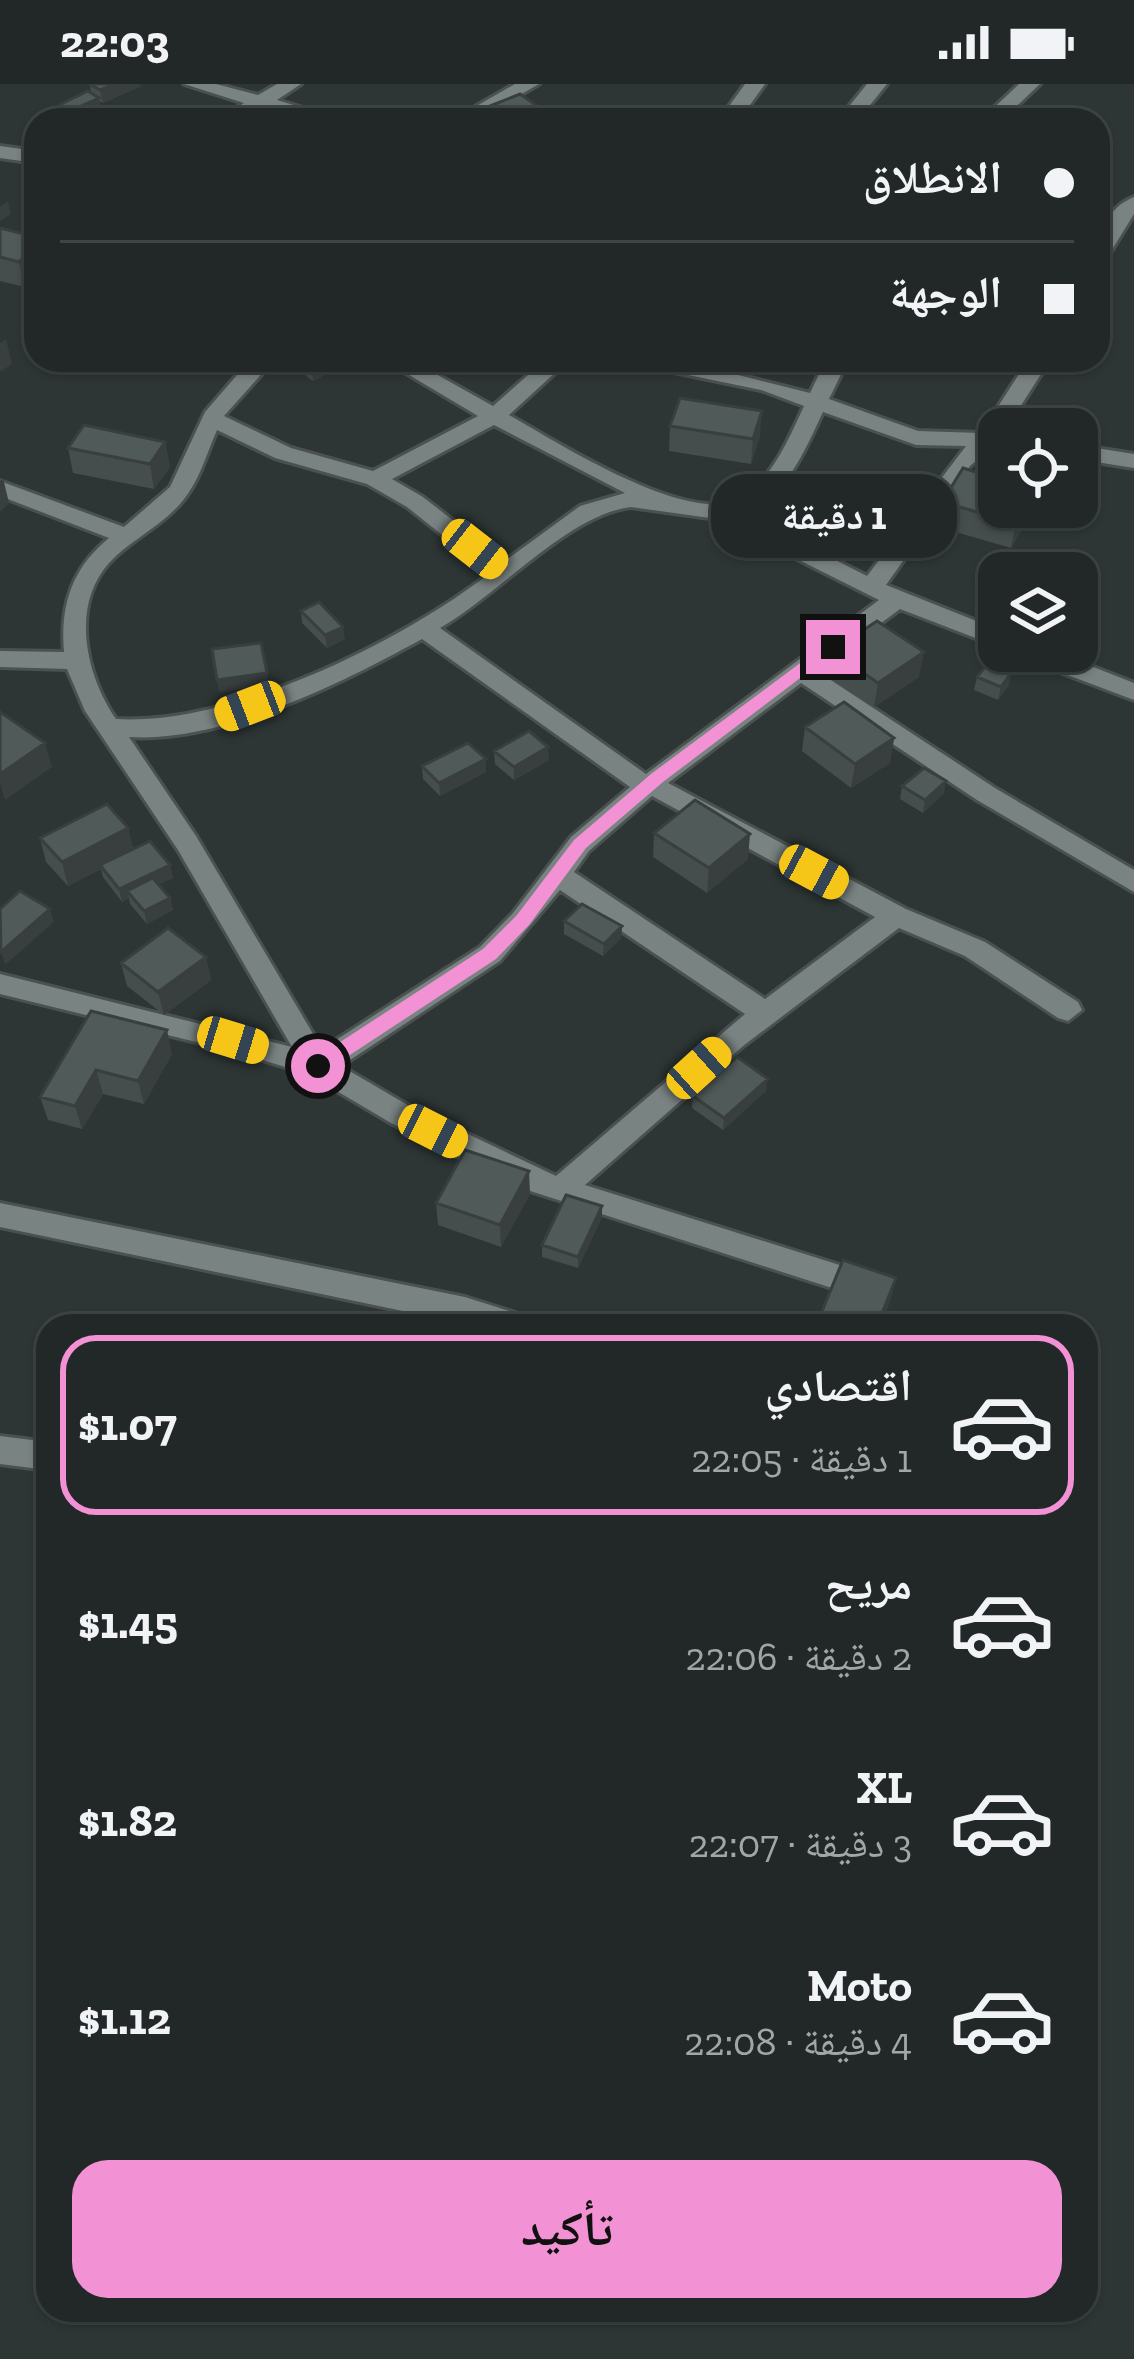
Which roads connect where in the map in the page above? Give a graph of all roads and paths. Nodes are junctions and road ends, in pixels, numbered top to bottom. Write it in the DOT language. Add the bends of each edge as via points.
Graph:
graph roads {
  1 [pos="194,84"];
  2 [pos="292,84"];
  3 [pos="529,84"];
  4 [pos="877,84"];
  5 [pos="1030,84"];
  6 [pos="260,102"];
  7 [pos="249,108"];
  8 [pos="284,108"];
  9 [pos="484,108"];
  10 [pos="858,108"];
  11 [pos="1004,108"];
  12 [pos="253,372"];
  13 [pos="416,372"];
  14 [pos="544,372"];
  15 [pos="705,372"];
  16 [pos="832,372"];
  17 [pos="1033,372"];
  18 [pos="815,404"];
  19 [pos="1012,408"];
  20 [pos="495,416"];
  21 [pos="213,419"];
  22 [pos="978,440"];
  23 [pos="978,450"];
  24 [pos="1098,455"];
  25 [pos="1134,461"];
  26 [pos="375,479"];
  27 [pos="0,488"];
  28 [pos="653,498"];
  29 [pos="725,514"];
  30 [pos="129,537"];
  31 [pos="505,573"];
  32 [pos="871,588"];
  33 [pos="897,599"];
  34 [pos="421,626"];
  35 [pos="978,631"];
  36 [pos="0,659"];
  37 [pos="74,661"];
  38 [pos="800,671"];
  39 [pos="1083,672"];
  40 [pos="1134,692"];
  41 [pos="109,727"];
  42 [pos="650,784"];
  43 [pos="557,874"];
  44 [pos="1134,882"];
  45 [pos="896,916"];
  46 [pos="0,984"];
  47 [pos="1068,1010"];
  48 [pos="764,1012"];
  49 [pos="318,1066"];
  50 [pos="562,1188"];
  51 [pos="0,1215"];
  52 [pos="835,1276"];
  53 [pos="478,1314"];
  54 [pos="0,1450"];
  55 [pos="36,1454"];
  1 -- 6 [label="street"];
  2 -- 6 [label="street"];
  3 -- 9 [label="street"];
  4 -- 10 [label="street"];
  5 -- 11 [label="street"];
  6 -- 7 [label="street"];
  6 -- 8 [label="street"];
  12 -- 21 [label="street"];
  13 -- 20 [label="street"];
  14 -- 20 [label="street"];
  15 -- 18 [label="street"];
  16 -- 18 [label="street"];
  17 -- 19 [label="street"];
  18 -- 22 [label="street" via="916,438"];
  18 -- 29 [label="street" via="768,489"];
  20 -- 26 [label="street"];
  20 -- 28 [label="street"];
  21 -- 26 [label="street" via="284,453"];
  21 -- 30 [label="street" via="174,497"];
  23 -- 32 [label="street" via="962,461"];
  24 -- 25 [label="street"];
  26 -- 31 [label="street"];
  27 -- 30 [label="street"];
  28 -- 29 [label="street"];
  28 -- 31 [label="street" via="592,508"];
  29 -- 32 [label="street"];
  30 -- 37 [label="street" via="91,571"];
  31 -- 34 [label="street"];
  32 -- 33 [label="street"];
  33 -- 35 [label="street"];
  33 -- 38 [label="street"];
  34 -- 41 [label="street" via="220,718 153,732"];
  34 -- 42 [label="street" via="630,778"];
  36 -- 37 [label="street"];
  37 -- 41 [label="street"];
  38 -- 42 [label="street"];
  38 -- 44 [label="street"];
  39 -- 40 [label="street"];
  41 -- 49 [label="street" via="188,843"];
  42 -- 43 [label="street"];
  42 -- 45 [label="street"];
  43 -- 48 [label="street"];
  43 -- 49 [label="street" via="490,954"];
  45 -- 47 [label="street" via="975,949"];
  45 -- 48 [label="street"];
  46 -- 49 [label="street"];
  48 -- 50 [label="street"];
  49 -- 50 [label="street" via="400,1115"];
  50 -- 52 [label="street"];
  51 -- 53 [label="street"];
  54 -- 55 [label="street"];
}
